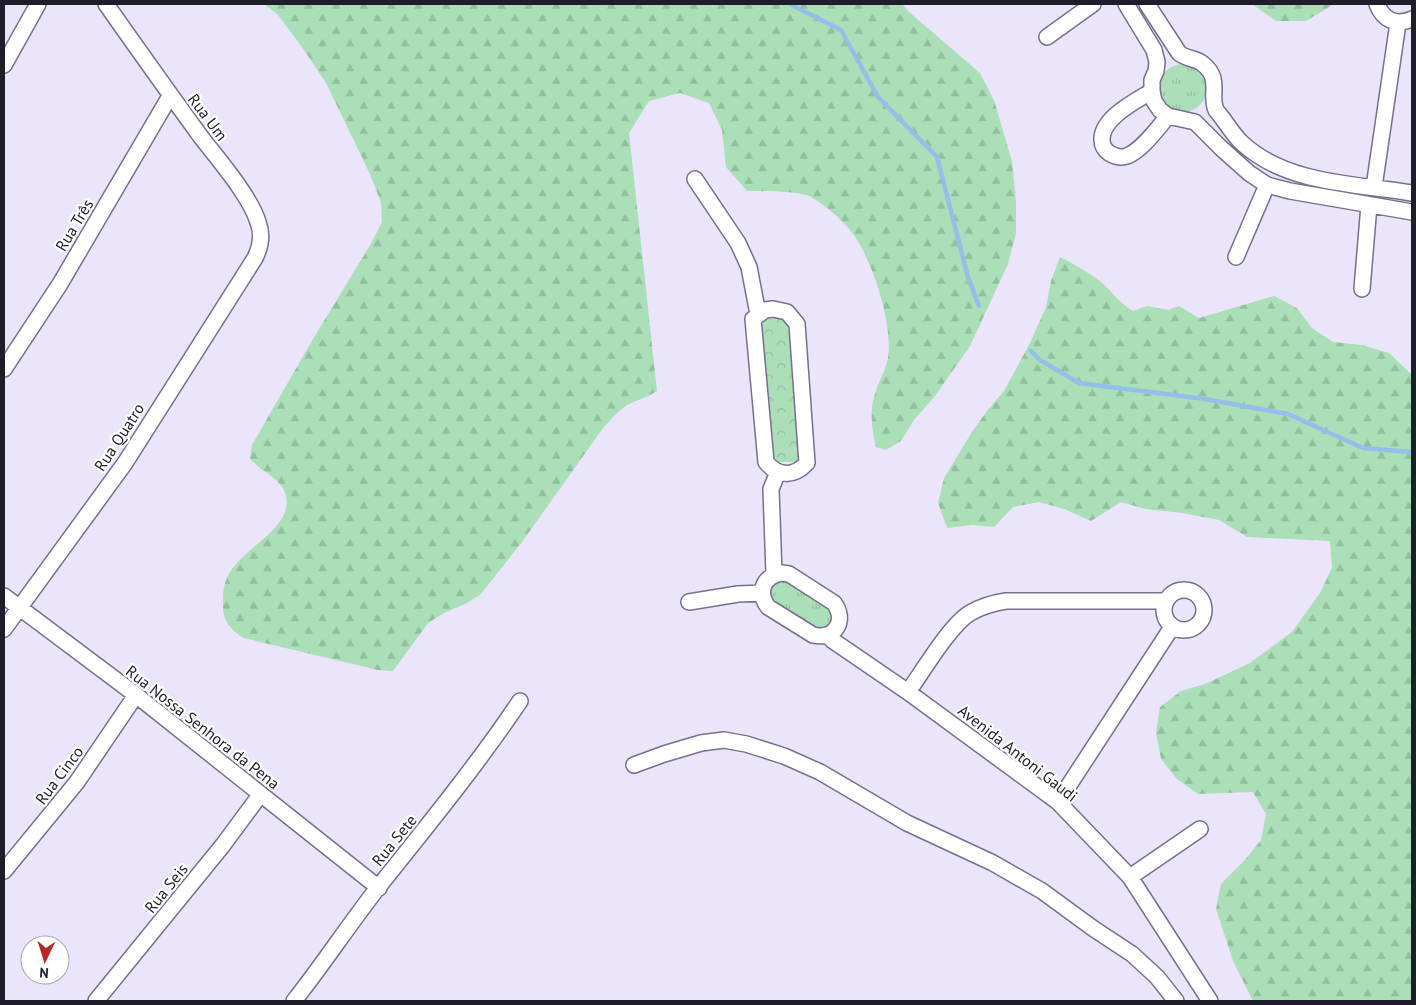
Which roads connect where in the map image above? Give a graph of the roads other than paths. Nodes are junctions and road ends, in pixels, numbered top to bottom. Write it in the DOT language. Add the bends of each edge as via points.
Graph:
graph roads {
  1 [pos="38,4"];
  2 [pos="106,4"];
  3 [pos="1093,4"];
  4 [pos="1126,4"];
  5 [pos="1147,4"];
  6 [pos="1377,4"];
  7 [pos="1405,21"];
  8 [pos="1047,37"];
  9 [pos="4,65"];
  10 [pos="1152,91"];
  11 [pos="170,96"];
  12 [pos="1168,116"];
  13 [pos="695,179"];
  14 [pos="1267,185"];
  15 [pos="1374,187"];
  16 [pos="1412,193"];
  17 [pos="1369,205"];
  18 [pos="1412,212"];
  19 [pos="1236,257"];
  20 [pos="255,258"];
  21 [pos="1362,288"];
  22 [pos="758,314"];
  23 [pos="4,368"];
  24 [pos="778,472"];
  25 [pos="774,574"];
  26 [pos="762,593"];
  27 [pos="4,596"];
  28 [pos="1165,601"];
  29 [pos="689,602"];
  30 [pos="20,608"];
  31 [pos="1172,627"];
  32 [pos="4,629"];
  33 [pos="828,635"];
  34 [pos="908,692"];
  35 [pos="136,695"];
  36 [pos="520,701"];
  37 [pos="634,765"];
  38 [pos="260,795"];
  39 [pos="1058,802"];
  40 [pos="1200,829"];
  41 [pos="4,871"];
  42 [pos="1130,877"];
  43 [pos="379,888"];
  44 [pos="96,1001"];
  45 [pos="294,1001"];
  46 [pos="1176,1001"];
  47 [pos="1210,1001"];
  1 -- 9 [label="street"];
  2 -- 11 [label="street, Rua Um"];
  3 -- 8 [label="street"];
  4 -- 10 [label="street" via="1154,50 1157,62"];
  5 -- 15 [label="street" via="1179,53 1203,63 1210,71 1214,80 1216,108 1241,143 1262,158 1297,175"];
  6 -- 7 [label="street" via="1384,17"];
  7 -- 15 [label="street"];
  10 -- 12 [label="street" via="1157,105"];
  10 -- 12 [label="street" via="1110,120 1102,137 1106,150 1116,156 1128,156"];
  11 -- 20 [label="street, Rua Um" via="238,186 258,220 261,241"];
  11 -- 23 [label="street, Rua Três" via="60,284"];
  12 -- 14 [label="street" via="1195,122 1249,173"];
  13 -- 22 [label="street" via="738,243 749,266"];
  14 -- 17 [label="street"];
  14 -- 19 [label="street"];
  15 -- 16 [label="street"];
  17 -- 18 [label="street"];
  17 -- 21 [label="street"];
  20 -- 30 [label="street, Rua Quatro" via="125,463"];
  22 -- 24 [label="street" via="753,319 766,462"];
  22 -- 24 [label="street" via="780,309 797,324 807,463 794,473"];
  24 -- 25 [label="street" via="771,489"];
  25 -- 26 [label="street" via="763,585"];
  25 -- 33 [label="street" via="789,574 834,603 839,609 839,624"];
  26 -- 29 [label="street"];
  26 -- 33 [label="street" via="768,607 813,635"];
  27 -- 30 [label="street, Rua Nossa Senhora da Pena"];
  28 -- 31 [label="street" via="1164,616"];
  28 -- 31 [label="street" via="1182,589 1195,592 1204,604 1199,624 1186,630"];
  28 -- 34 [label="street" via="1006,601 986,604 968,614 954,628"];
  30 -- 32 [label="street, Rua Quatro"];
  30 -- 35 [label="street, Rua Nossa Senhora da Pena"];
  31 -- 39 [label="street"];
  33 -- 34 [label="street, Avenida Antoni Gaudi"];
  34 -- 39 [label="street, Avenida Antoni Gaudi"];
  35 -- 38 [label="street, Rua Nossa Senhora da Pena"];
  35 -- 41 [label="street, Rua Cinco" via="77,782"];
  36 -- 43 [label="street, Rua Sete" via="491,745"];
  37 -- 46 [label="street" via="682,748 724,740 784,756 820,772 908,823 993,862 1042,892 1132,954 1157,977"];
  38 -- 43 [label="street, Rua Nossa Senhora da Pena"];
  38 -- 44 [label="street, Rua Seis"];
  39 -- 42 [label="street, Avenida Antoni Gaudi"];
  40 -- 42 [label="street"];
  42 -- 47 [label="street, Avenida Antoni Gaudi"];
  43 -- 45 [label="street, Rua Sete"];
}
